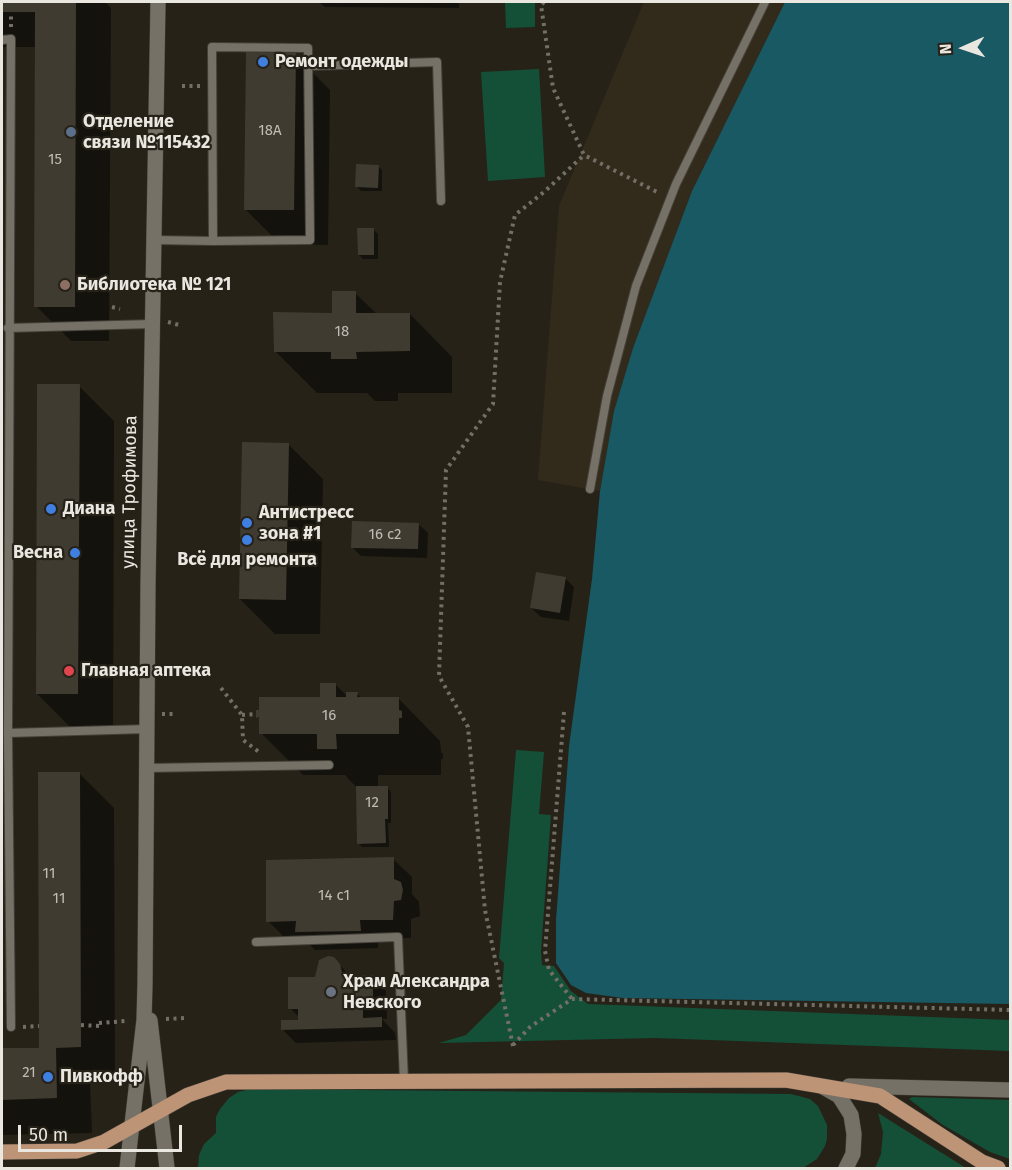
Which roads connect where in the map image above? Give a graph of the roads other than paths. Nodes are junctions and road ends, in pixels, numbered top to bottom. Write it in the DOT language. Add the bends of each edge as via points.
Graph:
graph roads {
  1 [pos="158,2"];
  2 [pos="765,2"];
  3 [pos="2,39"];
  4 [pos="308,66"];
  5 [pos="441,201"];
  6 [pos="154,240"];
  7 [pos="213,242"];
  8 [pos="152,324"];
  9 [pos="8,328"];
  10 [pos="590,489"];
  11 [pos="147,729"];
  12 [pos="8,733"];
  13 [pos="329,765"];
  14 [pos="146,768"];
  15 [pos="256,942"];
  16 [pos="145,984"];
  17 [pos="11,1027"];
  18 [pos="404,1081"];
  19 [pos="821,1085"];
  20 [pos="1011,1090"];
  21 [pos="160,1110"];
  22 [pos="132,1124"];
  23 [pos="2,1152"];
  24 [pos="127,1166"];
  25 [pos="166,1167"];
  26 [pos="846,1168"];
  27 [pos="998,1168"];
  1 -- 6 [label="main road, улица Трофимова"];
  2 -- 10 [label="lane" via="670,199 636,286"];
  3 -- 9 [label="lane" via="11,39"];
  4 -- 5 [label="lane" via="437,62"];
  4 -- 7 [label="lane" via="310,240"];
  4 -- 7 [label="lane" via="308,48 212,47"];
  6 -- 7 [label="lane"];
  6 -- 8 [label="main road, улица Трофимова"];
  8 -- 9 [label="lane"];
  8 -- 11 [label="main road, улица Трофимова"];
  9 -- 12 [label="lane"];
  11 -- 12 [label="lane"];
  11 -- 14 [label="main road, улица Трофимова"];
  12 -- 17 [label="lane"];
  13 -- 14 [label="lane"];
  14 -- 16 [label="main road, улица Трофимова"];
  15 -- 18 [label="lane" via="398,937"];
  16 -- 21 [label="main road, улица Трофимова"];
  16 -- 22 [label="main road, улица Трофимова"];
  18 -- 19 [label="main road" via="786,1080"];
  18 -- 21 [label="main road" via="226,1082"];
  19 -- 20 [label="main road"];
  19 -- 26 [label="main road" via="838,1096 851,1115 853,1154"];
  19 -- 27 [label="main road" via="880,1096 982,1162"];
  21 -- 22 [label="main road"];
  21 -- 25 [label="main road, улица Трофимова"];
  22 -- 23 [label="main road" via="104,1142 77,1151"];
  22 -- 24 [label="main road, улица Трофимова"];
}
